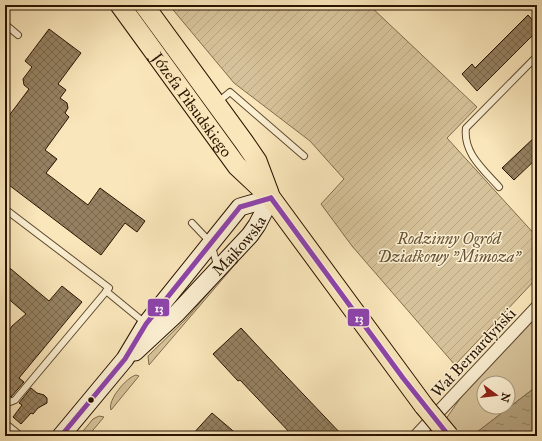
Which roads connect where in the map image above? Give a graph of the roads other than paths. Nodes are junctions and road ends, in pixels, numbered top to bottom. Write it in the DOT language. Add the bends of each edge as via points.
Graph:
graph roads {
  1 [pos="120,5"];
  2 [pos="144,5"];
  3 [pos="5,24"];
  4 [pos="18,35"];
  5 [pos="537,56"];
  6 [pos="217,103"];
  7 [pos="304,156"];
  8 [pos="499,187"];
  9 [pos="271,198"];
  10 [pos="5,209"];
  11 [pos="192,223"];
  12 [pos="211,243"];
  13 [pos="218,269"];
  14 [pos="106,291"];
  15 [pos="537,307"];
  16 [pos="146,324"];
  17 [pos="125,359"];
  18 [pos="5,404"];
  19 [pos="5,423"];
  20 [pos="20,436"];
  21 [pos="61,436"];
  22 [pos="416,436"];
  23 [pos="449,436"];
  1 -- 9 [label="main road, Józefa Piłsudskiego" via="237,166"];
  2 -- 6 [label="main road, Józefa Piłsudskiego"];
  3 -- 4 [label="lane"];
  5 -- 8 [label="lane" via="466,128 468,150"];
  6 -- 7 [label="lane" via="230,92"];
  6 -- 9 [label="main road, Józefa Piłsudskiego" via="257,161"];
  9 -- 12 [label="main road, Majkowska" via="240,207"];
  9 -- 13 [label="main road, Majkowska" via="257,225"];
  9 -- 23 [label="main road, Józefa Piłsudskiego, bridge" via="424,406"];
  10 -- 14 [label="lane" via="109,288"];
  11 -- 12 [label="lane"];
  12 -- 13 [label="lane"];
  12 -- 16 [label="main road, Majkowska"];
  13 -- 17 [label="main road, Majkowska" via="154,336"];
  14 -- 16 [label="lane"];
  14 -- 18 [label="lane" via="15,400"];
  15 -- 22 [label="street, Wał Bernardyński"];
  16 -- 17 [label="main road, Majkowska"];
  17 -- 21 [label="main road, Majkowska"];
  19 -- 20 [label="lane"];
}
